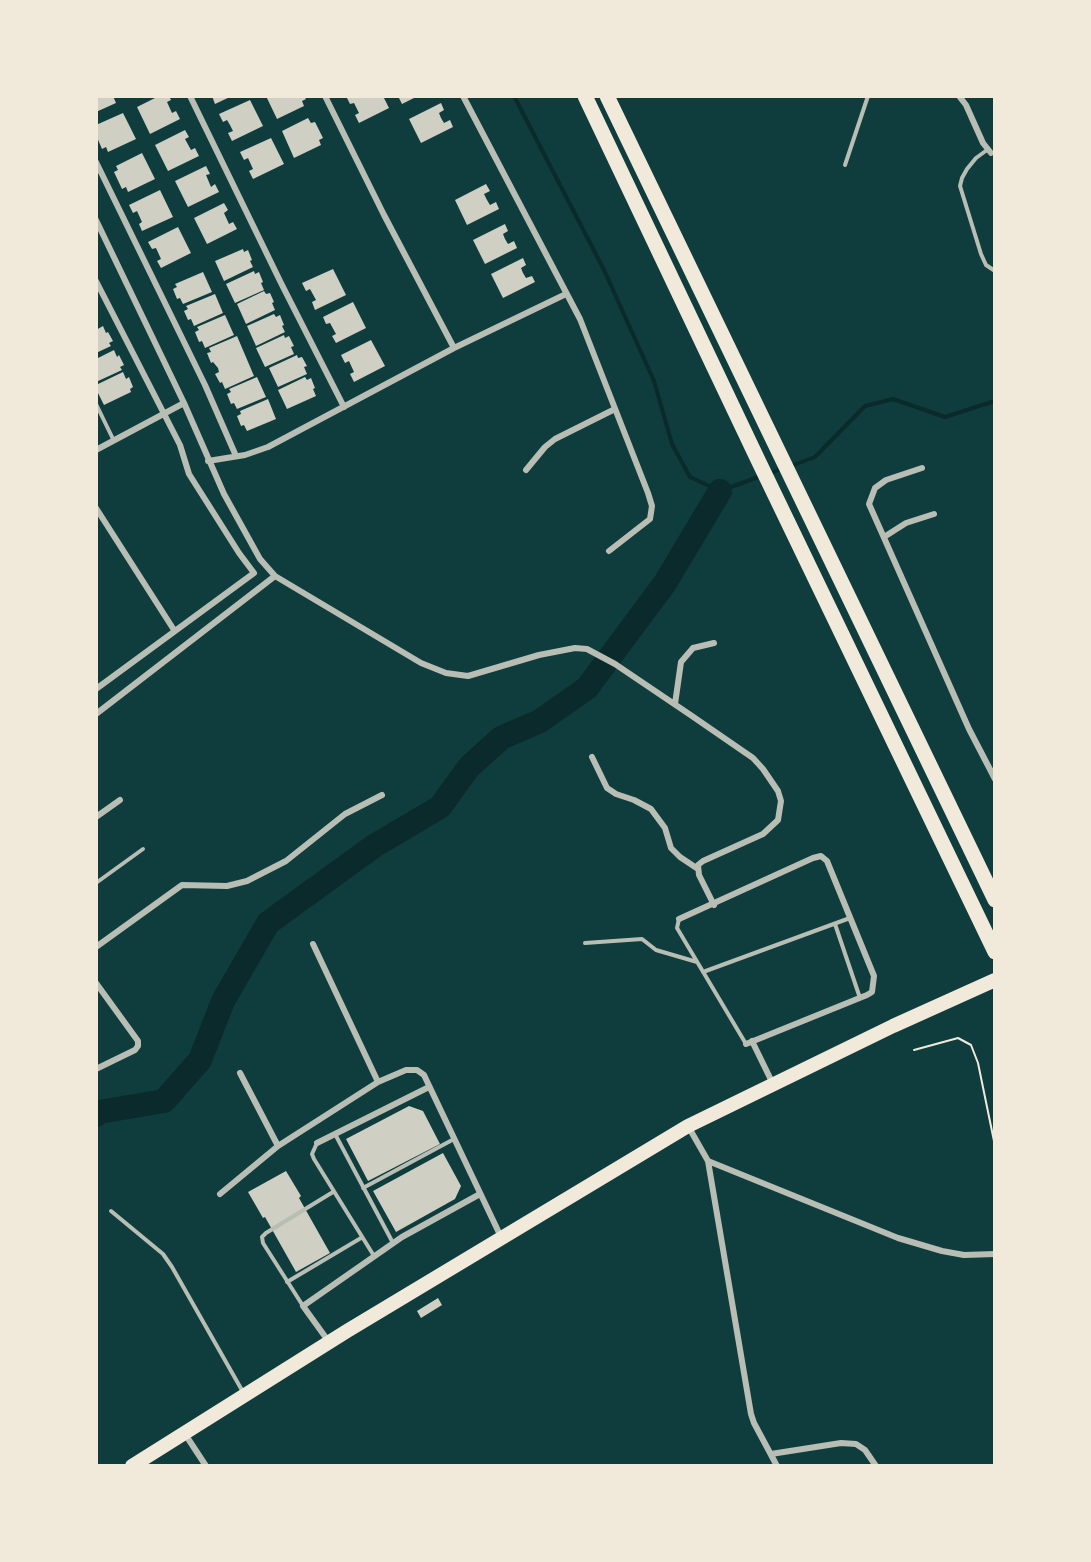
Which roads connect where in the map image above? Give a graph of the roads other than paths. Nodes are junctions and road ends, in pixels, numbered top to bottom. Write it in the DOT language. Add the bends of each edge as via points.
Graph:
graph roads {
  1 [pos="190,96"];
  2 [pos="326,96"];
  3 [pos="463,96"];
  4 [pos="585,96"];
  5 [pos="607,96"];
  6 [pos="868,96"];
  7 [pos="959,96"];
  8 [pos="989,152"];
  9 [pos="96,162"];
  10 [pos="845,165"];
  11 [pos="96,220"];
  12 [pos="995,271"];
  13 [pos="96,281"];
  14 [pos="98,291"];
  15 [pos="566,294"];
  16 [pos="454,348"];
  17 [pos="184,403"];
  18 [pos="96,404"];
  19 [pos="344,407"];
  20 [pos="615,409"];
  21 [pos="164,414"];
  22 [pos="114,441"];
  23 [pos="96,450"];
  24 [pos="236,456"];
  25 [pos="208,461"];
  26 [pos="922,468"];
  27 [pos="526,470"];
  28 [pos="96,508"];
  29 [pos="934,514"];
  30 [pos="884,537"];
  31 [pos="609,551"];
  32 [pos="265,566"];
  33 [pos="254,573"];
  34 [pos="275,576"];
  35 [pos="174,630"];
  36 [pos="714,643"];
  37 [pos="96,689"];
  38 [pos="675,704"];
  39 [pos="96,714"];
  40 [pos="592,757"];
  41 [pos="995,779"];
  42 [pos="382,795"];
  43 [pos="120,800"];
  44 [pos="96,818"];
  45 [pos="142,849"];
  46 [pos="698,869"];
  47 [pos="96,883"];
  48 [pos="995,900"];
  49 [pos="714,904"];
  50 [pos="850,918"];
  51 [pos="680,919"];
  52 [pos="835,924"];
  53 [pos="585,943"];
  54 [pos="313,944"];
  55 [pos="96,947"];
  56 [pos="995,952"];
  57 [pos="697,962"];
  58 [pos="703,972"];
  59 [pos="995,980"];
  60 [pos="96,983"];
  61 [pos="860,998"];
  62 [pos="749,1042"];
  63 [pos="96,1069"];
  64 [pos="240,1073"];
  65 [pos="378,1082"];
  66 [pos="773,1085"];
  67 [pos="429,1087"];
  68 [pos="688,1126"];
  69 [pos="335,1134"];
  70 [pos="454,1140"];
  71 [pos="317,1143"];
  72 [pos="278,1146"];
  73 [pos="708,1161"];
  74 [pos="363,1188"];
  75 [pos="333,1192"];
  76 [pos="220,1194"];
  77 [pos="480,1194"];
  78 [pos="111,1211"];
  79 [pos="361,1238"];
  80 [pos="501,1238"];
  81 [pos="393,1243"];
  82 [pos="995,1254"];
  83 [pos="374,1256"];
  84 [pos="287,1282"];
  85 [pos="303,1306"];
  86 [pos="329,1342"];
  87 [pos="245,1396"];
  88 [pos="184,1433"];
  89 [pos="771,1454"];
  90 [pos="132,1466"];
  91 [pos="206,1466"];
  92 [pos="777,1466"];
  93 [pos="876,1466"];
  1 -- 19 [label="street"];
  2 -- 16 [label="street"];
  3 -- 15 [label="street"];
  4 -- 56 [label="highway"];
  5 -- 48 [label="highway"];
  6 -- 10 [label="lane"];
  7 -- 8 [label="street"];
  8 -- 12 [label="lane" via="976,158 960,186 981,254 986,265"];
  9 -- 24 [label="street"];
  11 -- 17 [label="street"];
  13 -- 14 [label="street"];
  14 -- 21 [label="street"];
  15 -- 16 [label="street"];
  15 -- 20 [label="street" via="580,319"];
  16 -- 19 [label="street"];
  17 -- 21 [label="street"];
  17 -- 25 [label="street"];
  18 -- 22 [label="lane"];
  19 -- 24 [label="street" via="268,447"];
  20 -- 27 [label="street" via="555,439"];
  20 -- 31 [label="street" via="652,513 644,525"];
  21 -- 22 [label="street"];
  21 -- 33 [label="street" via="189,474"];
  22 -- 23 [label="street"];
  24 -- 25 [label="street"];
  25 -- 32 [label="street"];
  26 -- 30 [label="street" via="886,480 875,488 869,504"];
  28 -- 35 [label="street"];
  29 -- 30 [label="street" via="906,523"];
  30 -- 41 [label="street"];
  32 -- 33 [label="street"];
  32 -- 34 [label="street"];
  33 -- 35 [label="street"];
  34 -- 38 [label="street" via="421,663 446,673 468,676 539,655 587,649"];
  34 -- 39 [label="street"];
  35 -- 37 [label="street"];
  36 -- 38 [label="street" via="687,653 679,669"];
  38 -- 46 [label="street" via="753,758 781,801 773,826 703,861"];
  40 -- 46 [label="street" via="607,788 651,809 665,828 671,848"];
  42 -- 55 [label="street" via="345,814 286,861 247,881 227,886 182,885"];
  43 -- 44 [label="street"];
  45 -- 47 [label="lane"];
  46 -- 49 [label="street"];
  49 -- 50 [label="street" via="821,856 827,861"];
  49 -- 51 [label="street"];
  50 -- 52 [label="lane"];
  50 -- 61 [label="street" via="874,976 872,992"];
  51 -- 57 [label="lane" via="677,928"];
  52 -- 58 [label="lane"];
  52 -- 61 [label="lane"];
  53 -- 57 [label="lane" via="642,939 656,950"];
  54 -- 65 [label="street"];
  57 -- 58 [label="lane"];
  58 -- 62 [label="lane"];
  59 -- 66 [label="main road"];
  60 -- 63 [label="street" via="138,1041 135,1050"];
  61 -- 62 [label="street"];
  62 -- 66 [label="street"];
  64 -- 72 [label="street"];
  65 -- 67 [label="street" via="406,1070 417,1070"];
  65 -- 72 [label="street"];
  66 -- 68 [label="main road"];
  67 -- 69 [label="street"];
  67 -- 70 [label="street"];
  68 -- 73 [label="street"];
  68 -- 80 [label="main road"];
  69 -- 71 [label="street"];
  69 -- 74 [label="lane"];
  70 -- 74 [label="lane"];
  70 -- 77 [label="street"];
  71 -- 75 [label="lane" via="312,1154"];
  72 -- 76 [label="street"];
  73 -- 82 [label="street" via="898,1238 964,1255"];
  73 -- 89 [label="street" via="751,1414"];
  74 -- 81 [label="lane"];
  75 -- 79 [label="lane"];
  75 -- 84 [label="lane" via="262,1237"];
  77 -- 80 [label="street"];
  77 -- 81 [label="street"];
  78 -- 87 [label="lane" via="151,1242 167,1261"];
  79 -- 83 [label="lane"];
  79 -- 84 [label="lane"];
  80 -- 86 [label="main road"];
  81 -- 83 [label="street"];
  83 -- 85 [label="street"];
  84 -- 85 [label="lane"];
  85 -- 86 [label="street"];
  86 -- 87 [label="main road"];
  87 -- 88 [label="main road"];
  88 -- 90 [label="main road"];
  88 -- 91 [label="street"];
  89 -- 92 [label="street"];
  89 -- 93 [label="street" via="856,1444"];
}
